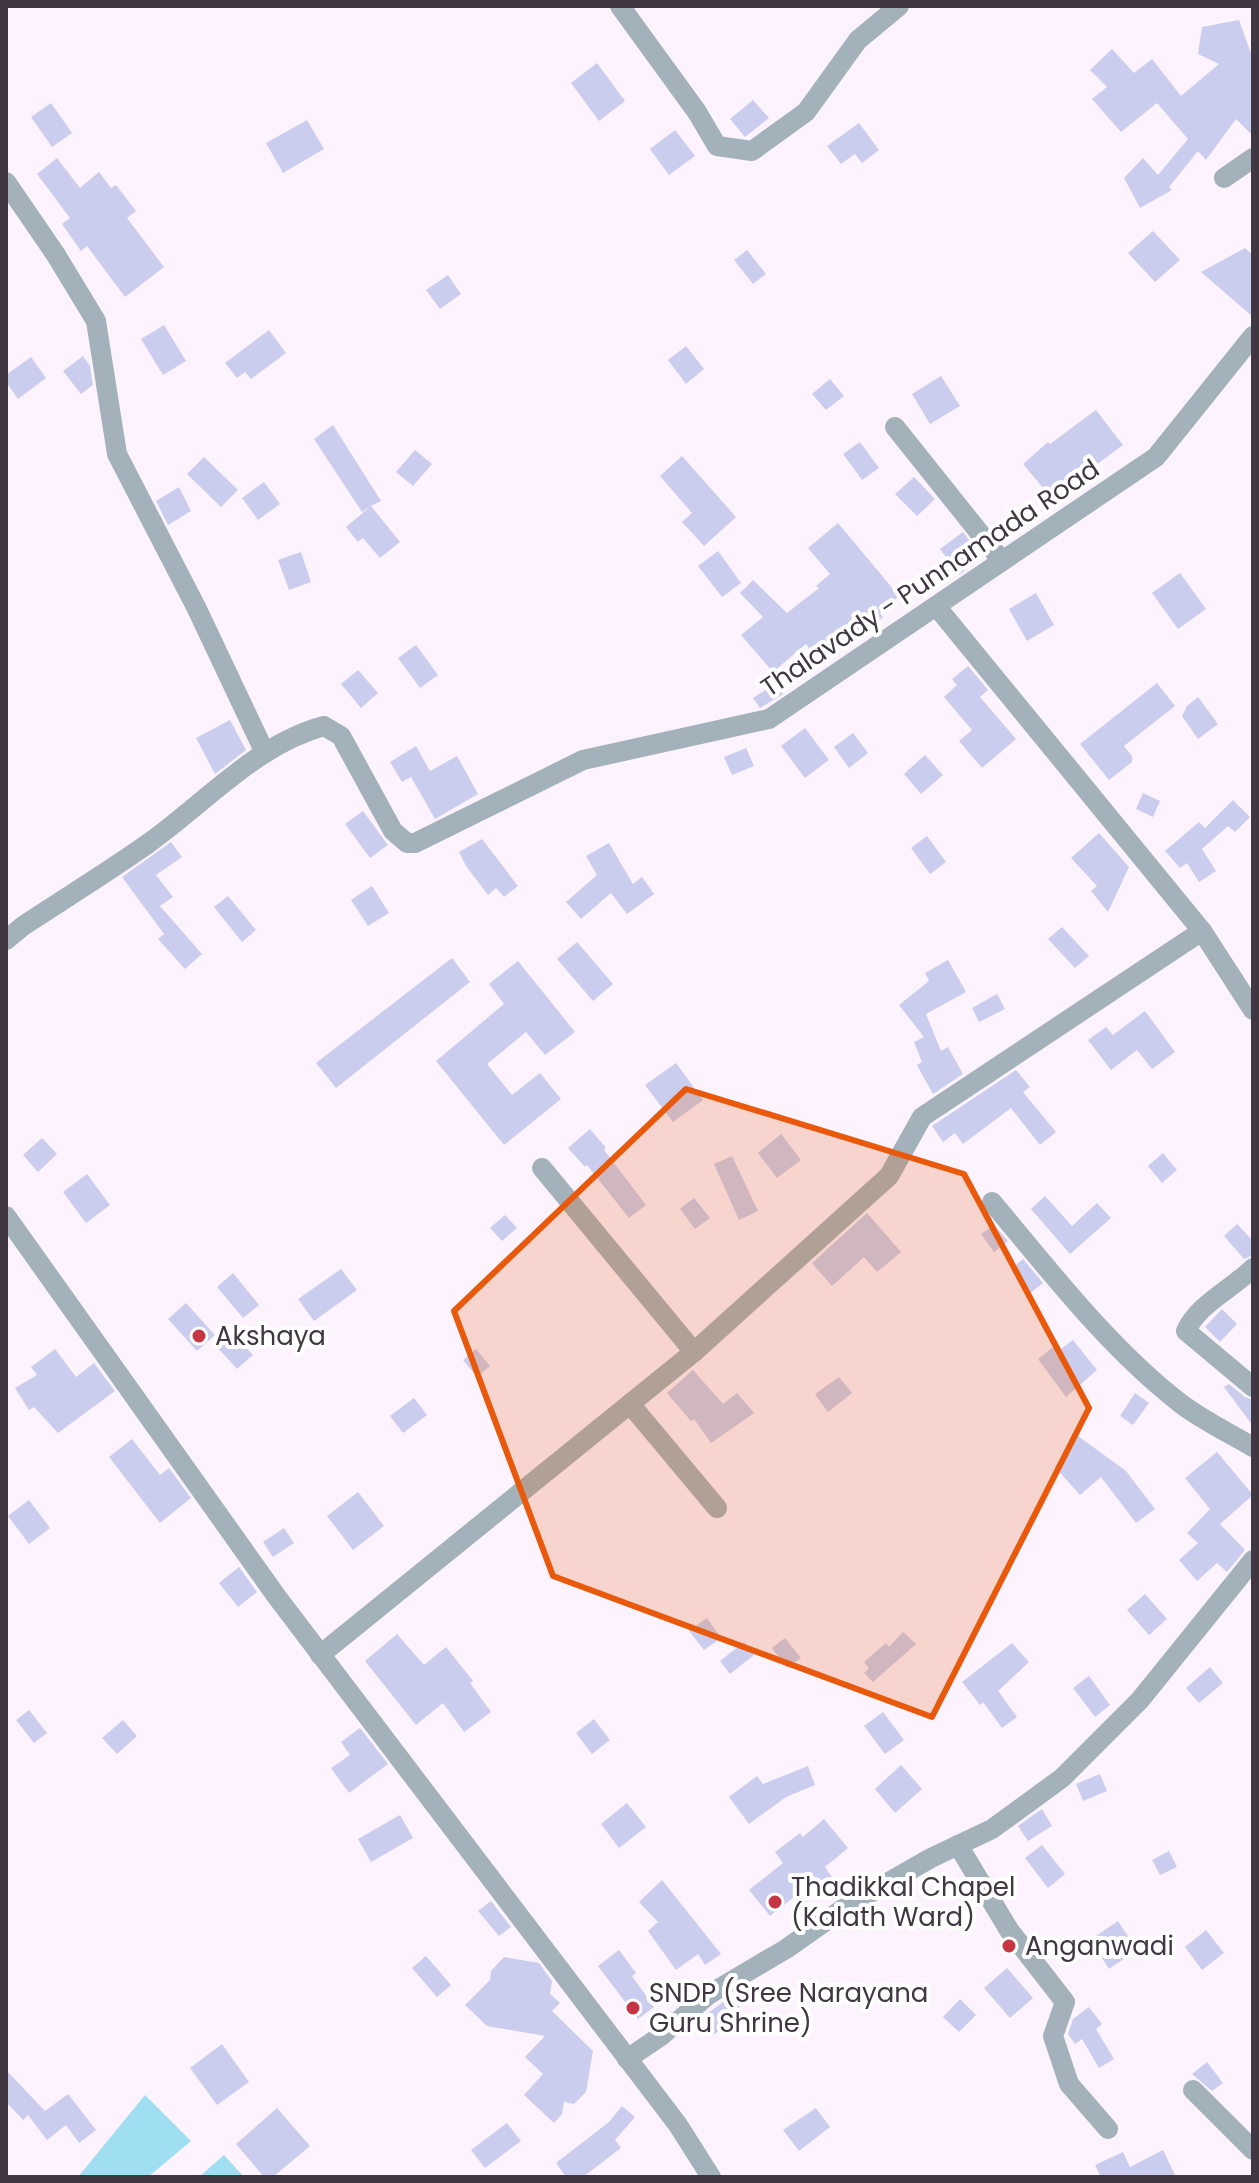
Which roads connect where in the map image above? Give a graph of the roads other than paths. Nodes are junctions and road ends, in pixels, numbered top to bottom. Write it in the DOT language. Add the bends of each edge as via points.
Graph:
graph roads {
  1 [pos="620,6"];
  2 [pos="899,6"];
  3 [pos="1253,158"];
  4 [pos="1224,178"];
  5 [pos="6,182"];
  6 [pos="1253,336"];
  7 [pos="895,427"];
  8 [pos="1002,561"];
  9 [pos="936,606"];
  10 [pos="265,753"];
  11 [pos="1202,931"];
  12 [pos="6,940"];
  13 [pos="1253,1010"];
  14 [pos="542,1168"];
  15 [pos="992,1202"];
  16 [pos="6,1216"];
  17 [pos="1253,1268"];
  18 [pos="694,1352"];
  19 [pos="1253,1387"];
  20 [pos="630,1404"];
  21 [pos="1253,1447"];
  22 [pos="717,1508"];
  23 [pos="1253,1560"];
  24 [pos="320,1655"];
  25 [pos="958,1845"];
  26 [pos="627,2059"];
  27 [pos="1193,2090"];
  28 [pos="1108,2129"];
  29 [pos="1253,2150"];
  30 [pos="711,2177"];
  1 -- 2 [label="street" via="717,146 752,151 806,112 858,40"];
  3 -- 4 [label="street"];
  5 -- 10 [label="street" via="96,321 117,454"];
  6 -- 8 [label="street, Thalavady - Punnamada Road" via="1156,457"];
  7 -- 8 [label="street"];
  8 -- 9 [label="street, Thalavady - Punnamada Road"];
  9 -- 10 [label="street, Thalavady - Punnamada Road" via="769,719 583,760 415,843 393,831 335,731 324,726 310,730"];
  9 -- 11 [label="street"];
  10 -- 12 [label="street, Thalavady - Punnamada Road" via="147,844"];
  11 -- 13 [label="street"];
  11 -- 18 [label="street" via="922,1117 889,1176"];
  14 -- 18 [label="street"];
  15 -- 21 [label="street" via="1128,1356 1180,1403"];
  16 -- 24 [label="street"];
  17 -- 19 [label="street" via="1192,1317 1186,1331"];
  18 -- 20 [label="street"];
  20 -- 22 [label="street"];
  20 -- 24 [label="street"];
  23 -- 25 [label="street" via="1140,1700 1062,1778 992,1829"];
  24 -- 26 [label="street"];
  25 -- 26 [label="street" via="847,1906 708,1995"];
  25 -- 28 [label="street" via="1009,1930 1065,2002 1053,2036 1069,2084"];
  26 -- 30 [label="street"];
  27 -- 29 [label="street"];
}
